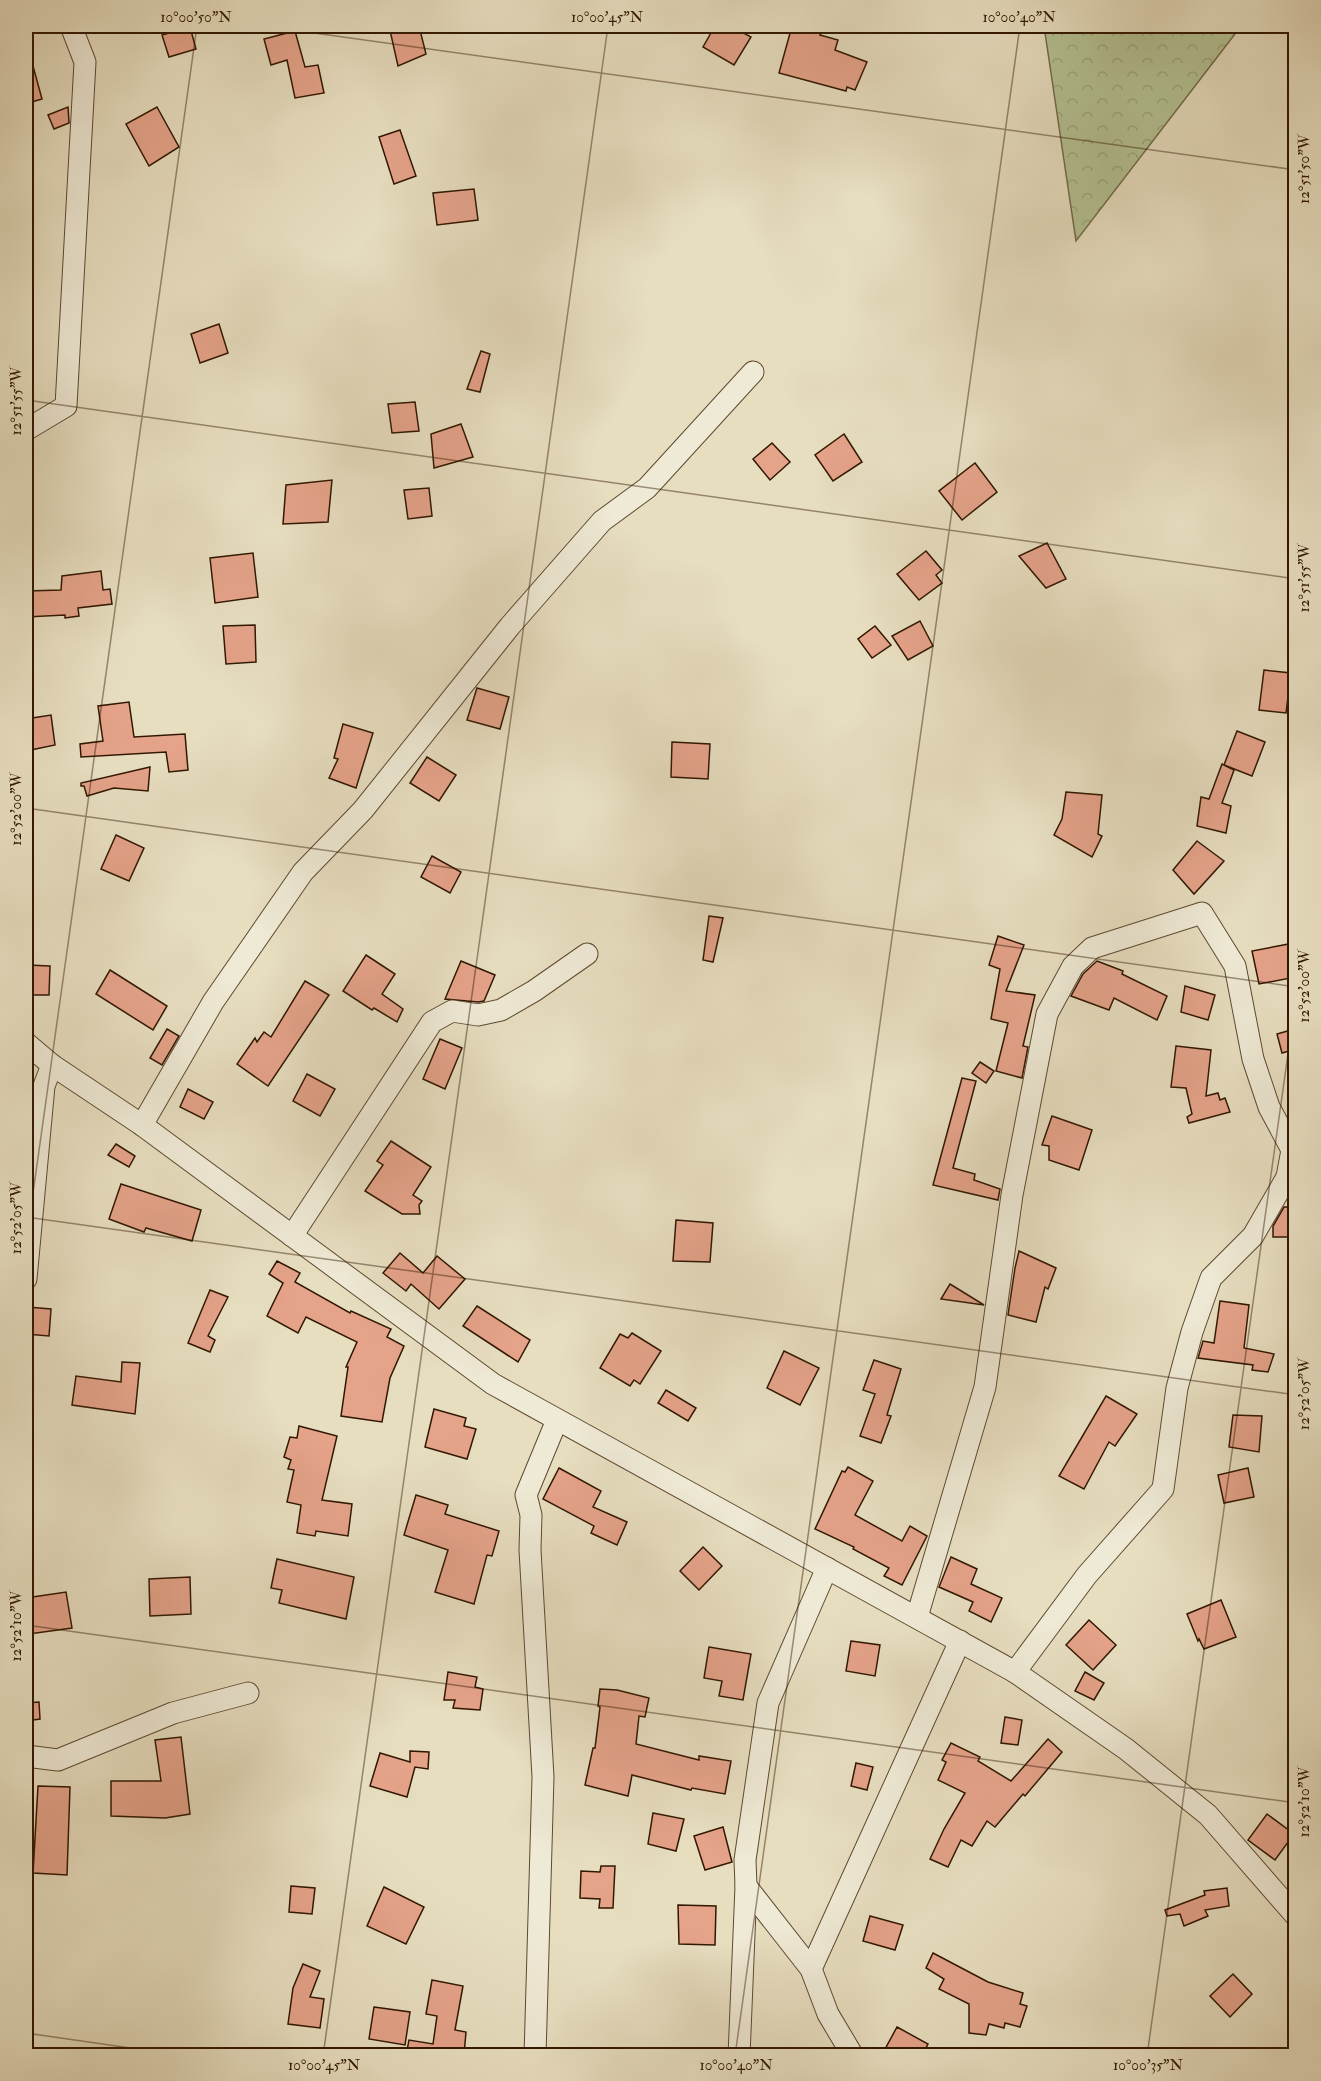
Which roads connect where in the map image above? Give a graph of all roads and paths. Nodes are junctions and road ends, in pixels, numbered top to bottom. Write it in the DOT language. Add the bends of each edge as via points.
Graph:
graph roads {
  1 [pos="71,26"];
  2 [pos="753,372"];
  3 [pos="26,430"];
  4 [pos="587,954"];
  5 [pos="26,1043"];
  6 [pos="52,1065"];
  7 [pos="142,1125"];
  8 [pos="292,1236"];
  9 [pos="26,1279"];
  10 [pos="558,1420"];
  11 [pos="828,1568"];
  12 [pos="917,1617"];
  13 [pos="960,1641"];
  14 [pos="1015,1672"];
  15 [pos="248,1693"];
  16 [pos="26,1756"];
  17 [pos="746,1886"];
  18 [pos="1296,1916"];
  19 [pos="811,1969"];
  20 [pos="536,2055"];
  21 [pos="739,2055"];
  22 [pos="853,2055"];
  1 -- 3 [label="street" via="85,62 66,406"];
  2 -- 7 [label="street" via="647,488 602,521 510,626 363,810 303,872 213,1002"];
  4 -- 8 [label="street" via="501,1010 478,1015 452,1011 432,1022"];
  5 -- 6 [label="street"];
  6 -- 7 [label="street"];
  6 -- 9 [label="street" via="44,1086"];
  7 -- 8 [label="street"];
  8 -- 10 [label="street" via="493,1384"];
  10 -- 11 [label="street"];
  10 -- 20 [label="street" via="526,1495 531,1515 543,1777"];
  11 -- 12 [label="street"];
  11 -- 17 [label="street" via="768,1703 745,1860"];
  12 -- 13 [label="street"];
  12 -- 14 [label="street" via="985,1387 1012,1195 1047,1014 1073,966 1092,948 1202,913 1235,966 1253,1059 1269,1107 1292,1150 1287,1177 1253,1236 1211,1278 1177,1388 1163,1489 1087,1575"];
  13 -- 14 [label="street"];
  13 -- 19 [label="street"];
  14 -- 18 [label="street" via="1126,1749 1208,1815"];
  15 -- 16 [label="street" via="173,1713 58,1760"];
  17 -- 19 [label="street"];
  17 -- 21 [label="street"];
  19 -- 22 [label="street" via="828,2014"];
}
